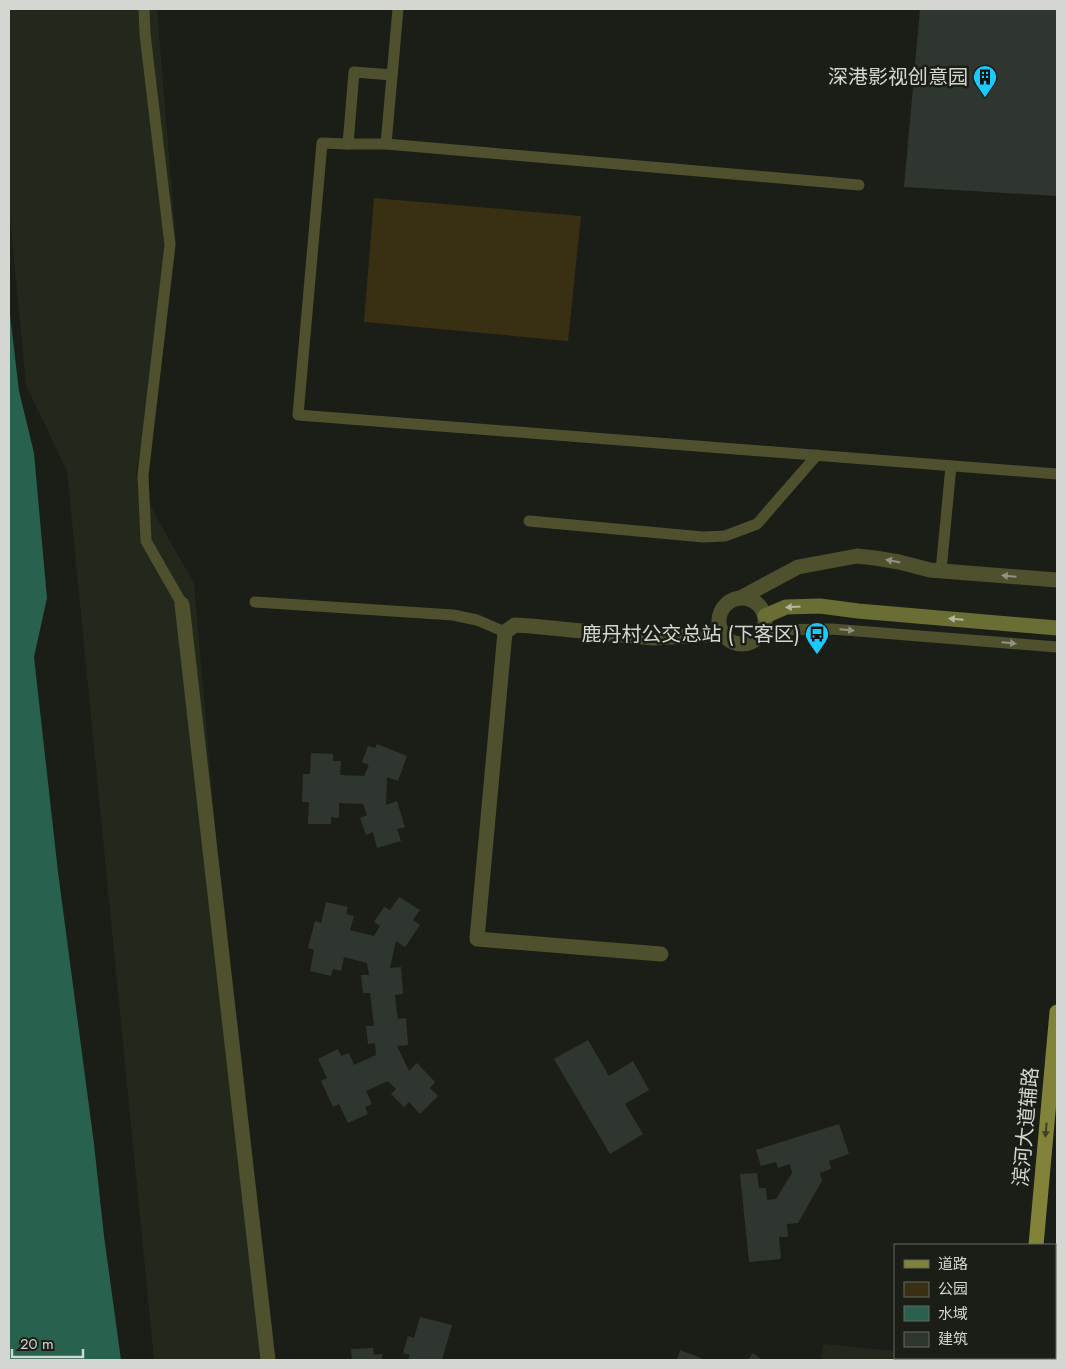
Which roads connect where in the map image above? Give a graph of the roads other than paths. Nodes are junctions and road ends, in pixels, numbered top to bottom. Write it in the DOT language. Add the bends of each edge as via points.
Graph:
graph roads {
  1 [pos="144,9"];
  2 [pos="398,9"];
  3 [pos="392,75"];
  4 [pos="348,144"];
  5 [pos="386,144"];
  6 [pos="858,185"];
  7 [pos="818,456"];
  8 [pos="951,466"];
  9 [pos="1057,474"];
  10 [pos="529,521"];
  11 [pos="941,571"];
  12 [pos="1057,580"];
  13 [pos="742,597"];
  14 [pos="255,602"];
  15 [pos="182,604"];
  16 [pos="764,623"];
  17 [pos="1057,628"];
  18 [pos="505,632"];
  19 [pos="722,632"];
  20 [pos="1057,647"];
  21 [pos="661,954"];
  22 [pos="1057,1012"];
  23 [pos="1036,1244"];
  24 [pos="268,1360"];
  1 -- 15 [label="lane" via="170,245 143,475 146,541"];
  2 -- 3 [label="lane"];
  3 -- 4 [label="lane" via="354,72"];
  3 -- 5 [label="lane"];
  4 -- 5 [label="lane"];
  4 -- 7 [label="lane" via="322,143 298,415"];
  5 -- 6 [label="lane"];
  7 -- 8 [label="lane"];
  7 -- 10 [label="lane" via="757,524 725,536 703,537"];
  8 -- 9 [label="lane"];
  8 -- 11 [label="lane"];
  12 -- 11 [label="street, one-way"];
  11 -- 13 [label="street, one-way" via="857,556 798,567"];
  13 -- 16 [label="street" via="757,602 762,608"];
  13 -- 19 [label="street" via="734,598 722,609 719,616"];
  14 -- 18 [label="lane" via="452,615 477,620"];
  15 -- 24 [label="street"];
  17 -- 16 [label="street, one-way" via="820,606 786,607"];
  16 -- 19 [label="street" via="759,636 747,644 732,642"];
  16 -- 20 [label="lane, one-way"];
  18 -- 19 [label="street" via="515,626 532,626 653,638"];
  18 -- 21 [label="street" via="477,939"];
  22 -- 23 [label="main road, 滨河大道辅路, one-way"];
}
